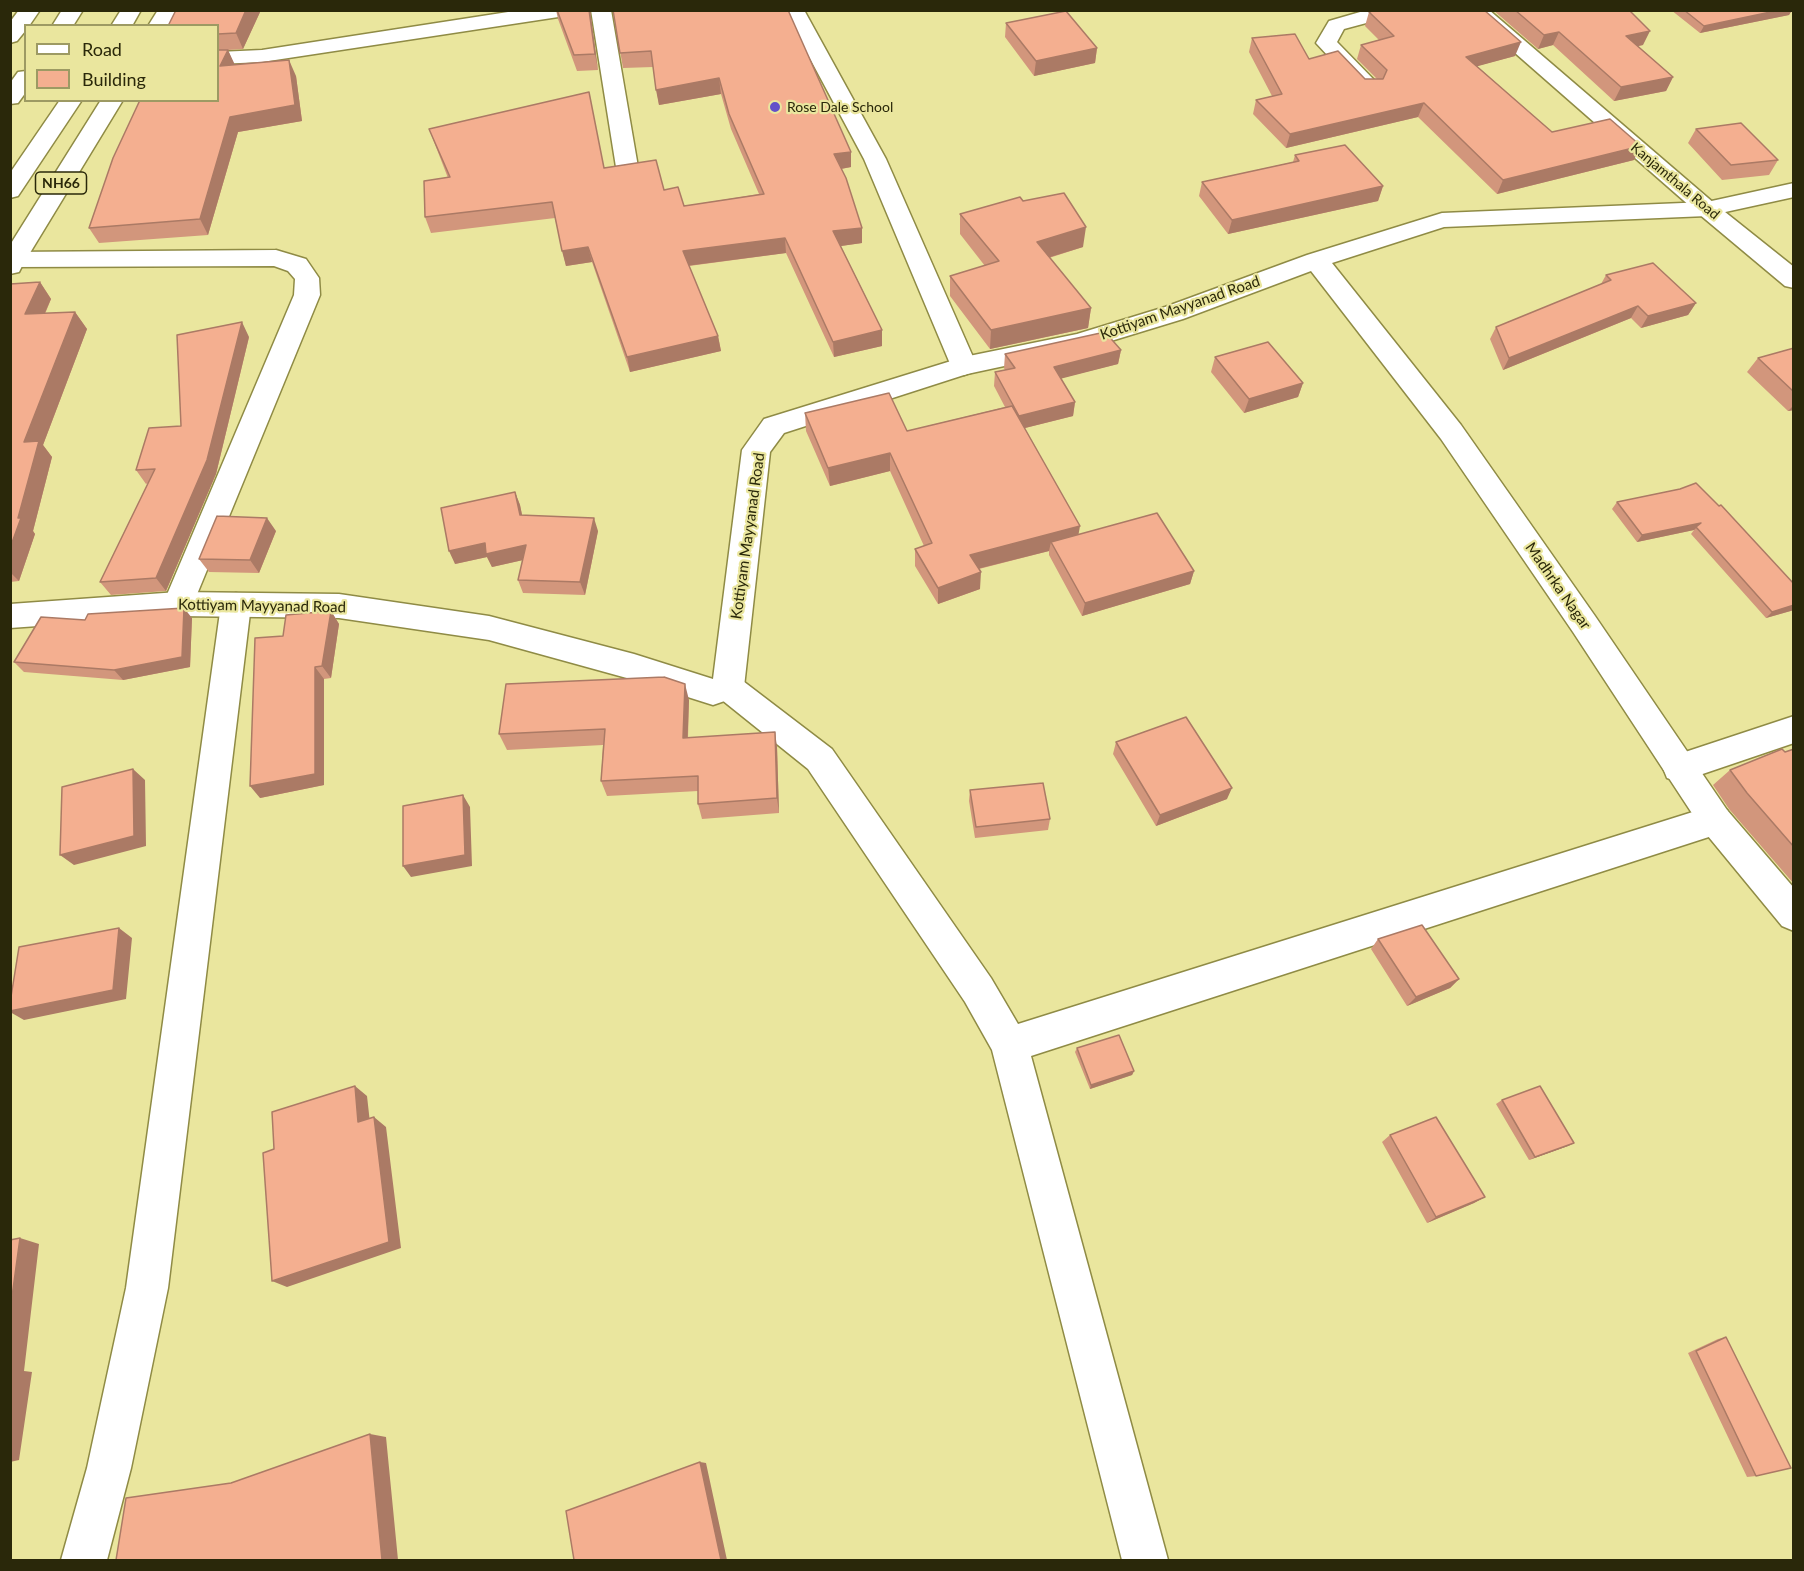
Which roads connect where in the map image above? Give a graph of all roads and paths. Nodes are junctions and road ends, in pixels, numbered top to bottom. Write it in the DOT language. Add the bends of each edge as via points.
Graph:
graph roads {
  1 [pos="73,10"];
  2 [pos="131,10"];
  3 [pos="168,10"];
  4 [pos="566,10"];
  5 [pos="601,10"];
  6 [pos="794,10"];
  7 [pos="1393,10"];
  8 [pos="1476,10"];
  9 [pos="22,15"];
  10 [pos="63,24"];
  11 [pos="122,24"];
  12 [pos="159,24"];
  13 [pos="10,37"];
  14 [pos="219,58"];
  15 [pos="24,80"];
  16 [pos="1370,86"];
  17 [pos="10,98"];
  18 [pos="69,102"];
  19 [pos="111,102"];
  20 [pos="627,167"];
  21 [pos="1794,190"];
  22 [pos="10,191"];
  23 [pos="1707,209"];
  24 [pos="1316,260"];
  25 [pos="13,263"];
  26 [pos="1794,280"];
  27 [pos="964,366"];
  28 [pos="178,604"];
  29 [pos="236,605"];
  30 [pos="10,616"];
  31 [pos="728,687"];
  32 [pos="1794,729"];
  33 [pos="1679,768"];
  34 [pos="1715,820"];
  35 [pos="1794,915"];
  36 [pos="1009,1045"];
  37 [pos="84,1560"];
  38 [pos="1145,1560"];
  1 -- 10 [label="main road"];
  2 -- 11 [label="main road"];
  3 -- 12 [label="main road"];
  4 -- 14 [label="main road" via="262,56"];
  5 -- 20 [label="main road"];
  6 -- 27 [label="main road" via="875,159"];
  7 -- 16 [label="main road" via="1336,25 1326,43"];
  8 -- 23 [label="main road, Kanjamthala Road"];
  9 -- 13 [label="main road"];
  15 -- 17 [label="main road"];
  18 -- 22 [label="main road"];
  19 -- 25 [label="main road, NH66"];
  21 -- 23 [label="main road, Kottiyam Mayyanad Road"];
  23 -- 24 [label="main road, Kottiyam Mayyanad Road" via="1442,220"];
  23 -- 26 [label="main road, Kanjamthala Road"];
  24 -- 27 [label="main road, Kottiyam Mayyanad Road" via="1174,313 1079,342"];
  24 -- 33 [label="main road, Madhrka Nagar" via="1451,432"];
  25 -- 28 [label="main road" via="276,258 297,266 307,278 300,311"];
  27 -- 31 [label="main road, Kottiyam Mayyanad Road" via="774,426 756,450"];
  28 -- 29 [label="main road, Kottiyam Mayyanad Road"];
  28 -- 30 [label="main road, Kottiyam Mayyanad Road"];
  29 -- 31 [label="main road, Kottiyam Mayyanad Road" via="339,606 489,628 713,692"];
  29 -- 37 [label="main road" via="147,1288 109,1468"];
  31 -- 36 [label="main road" via="820,759 978,990"];
  32 -- 33 [label="main road"];
  33 -- 34 [label="main road, Madhrka Nagar"];
  34 -- 35 [label="main road, Madhrka Nagar"];
  34 -- 36 [label="main road"];
  36 -- 38 [label="main road"];
}
